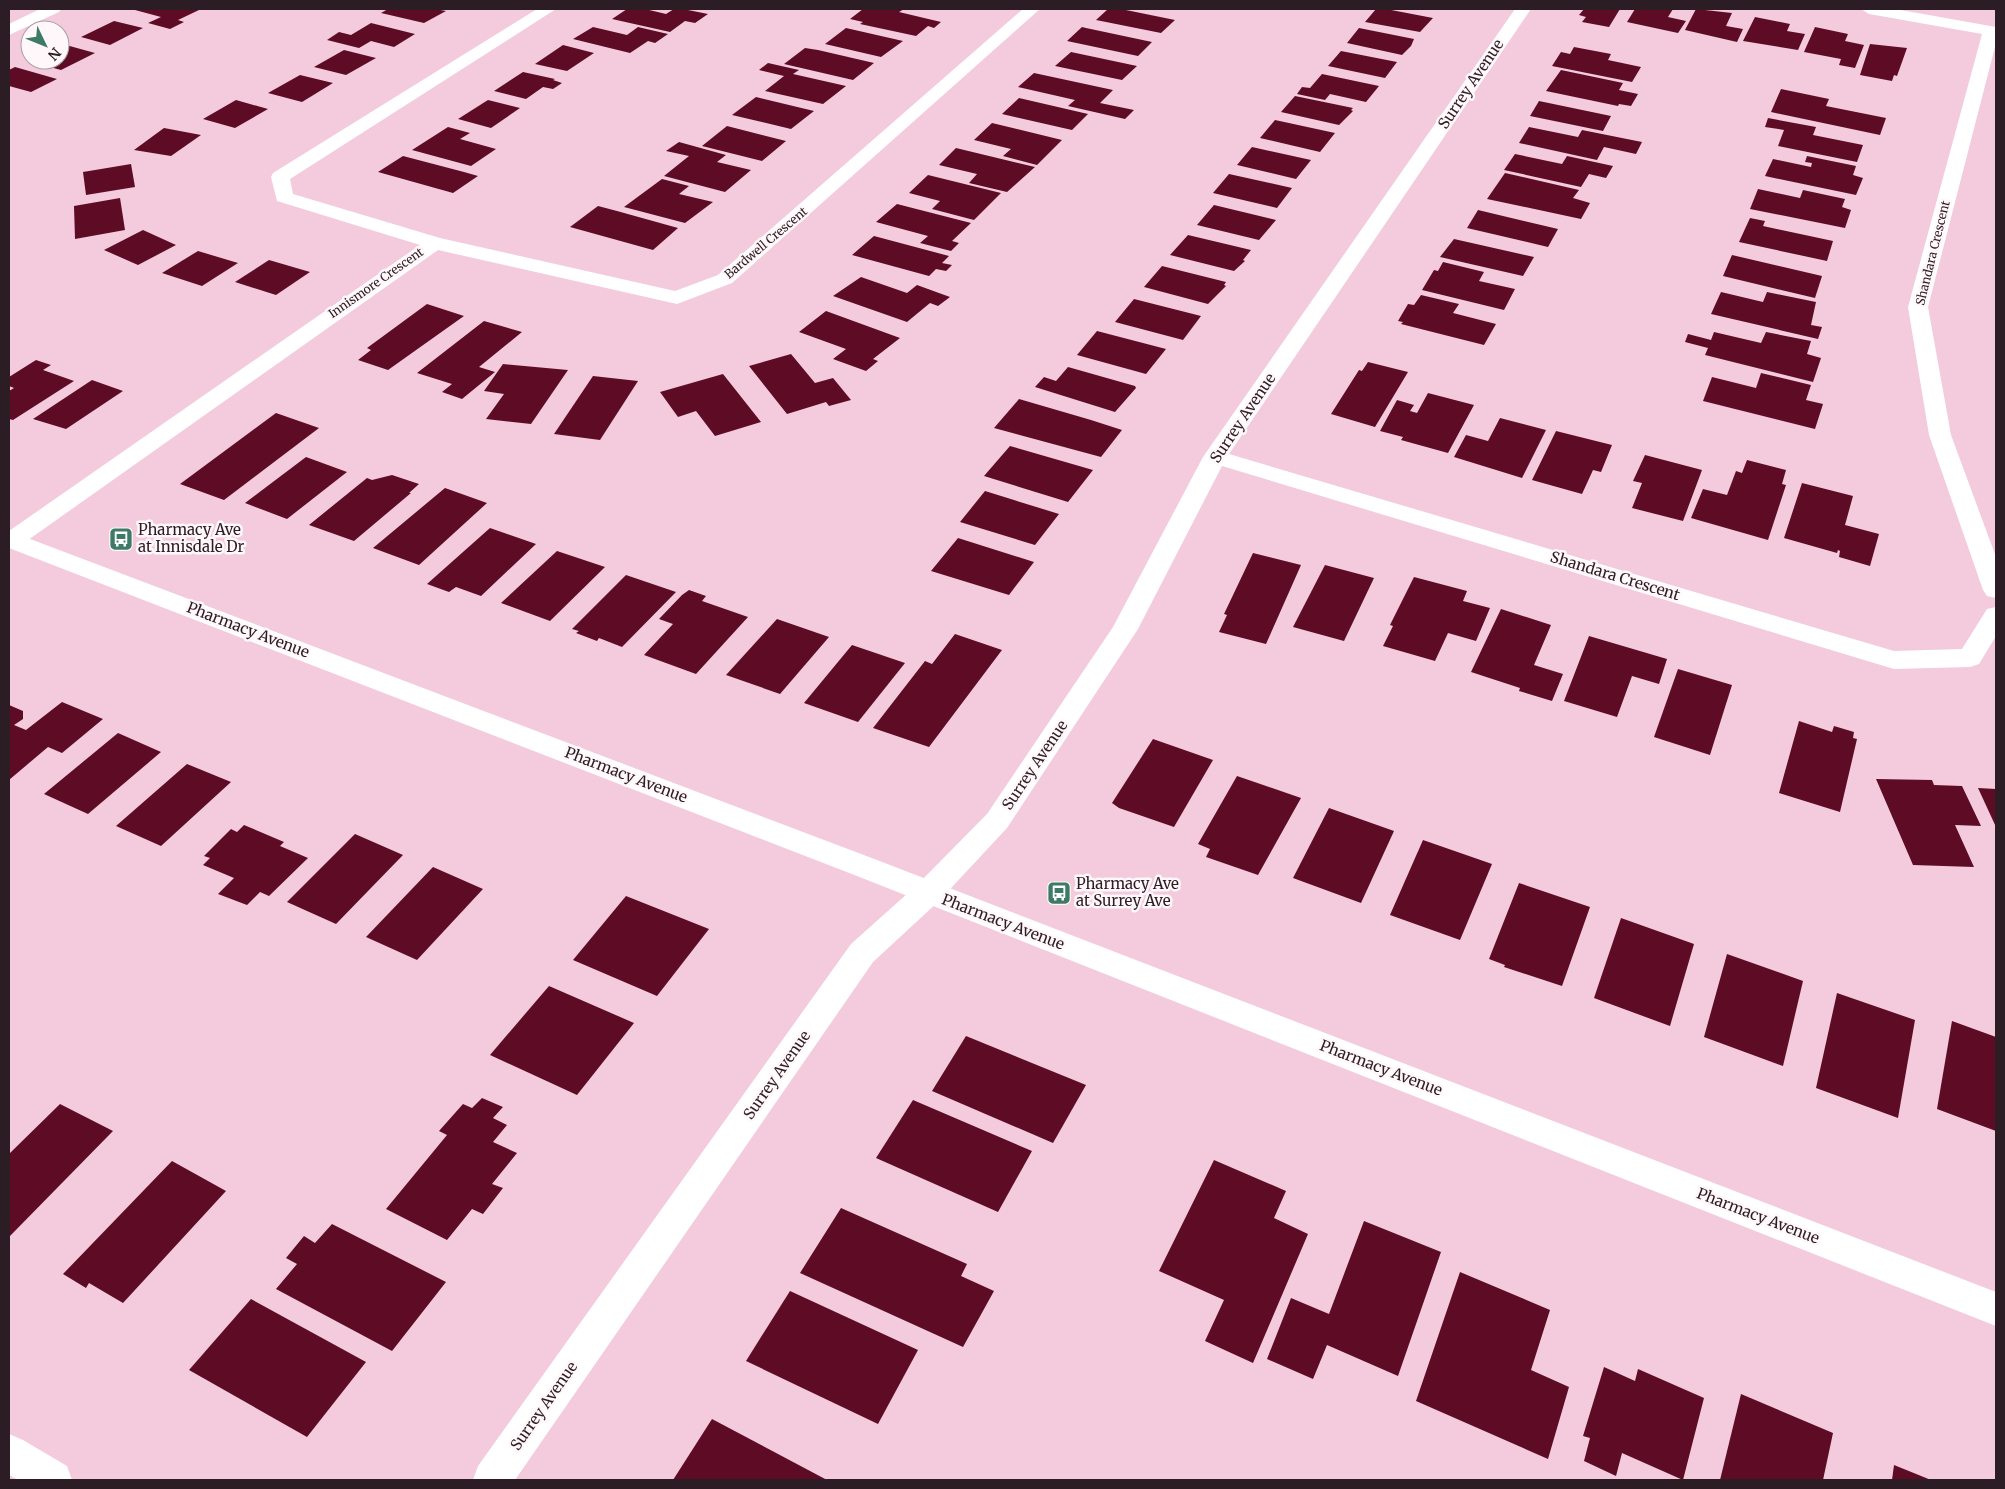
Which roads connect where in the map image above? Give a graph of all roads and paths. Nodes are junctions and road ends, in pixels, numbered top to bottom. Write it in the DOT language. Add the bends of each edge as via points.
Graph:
graph roads {
  1 [pos="53,9"];
  2 [pos="548,9"];
  3 [pos="1032,9"];
  4 [pos="1523,9"];
  5 [pos="1869,9"];
  6 [pos="9,30"];
  7 [pos="1994,31"];
  8 [pos="435,243"];
  9 [pos="1216,457"];
  10 [pos="10,539"];
  11 [pos="1996,590"];
  12 [pos="1996,614"];
  13 [pos="928,893"];
  14 [pos="1996,1309"];
  15 [pos="9,1454"];
  16 [pos="53,1480"];
  17 [pos="492,1480"];
  1 -- 6 [label="street"];
  2 -- 8 [label="street, Innismore Crescent" via="280,177 284,198"];
  3 -- 8 [label="street, Bardwell Crescent" via="725,279 685,295 677,298 616,286"];
  4 -- 9 [label="street, Surrey Avenue"];
  5 -- 7 [label="street"];
  7 -- 11 [label="street, Shandara Crescent" via="1918,308 1940,435"];
  8 -- 10 [label="street, Innismore Crescent"];
  9 -- 12 [label="street, Shandara Crescent" via="1894,660 1970,658"];
  9 -- 13 [label="street, Surrey Avenue" via="1125,629 997,821"];
  10 -- 13 [label="street, Pharmacy Avenue"];
  13 -- 14 [label="street, Pharmacy Avenue"];
  13 -- 17 [label="street, Surrey Avenue" via="862,953"];
  15 -- 16 [label="street"];
}
